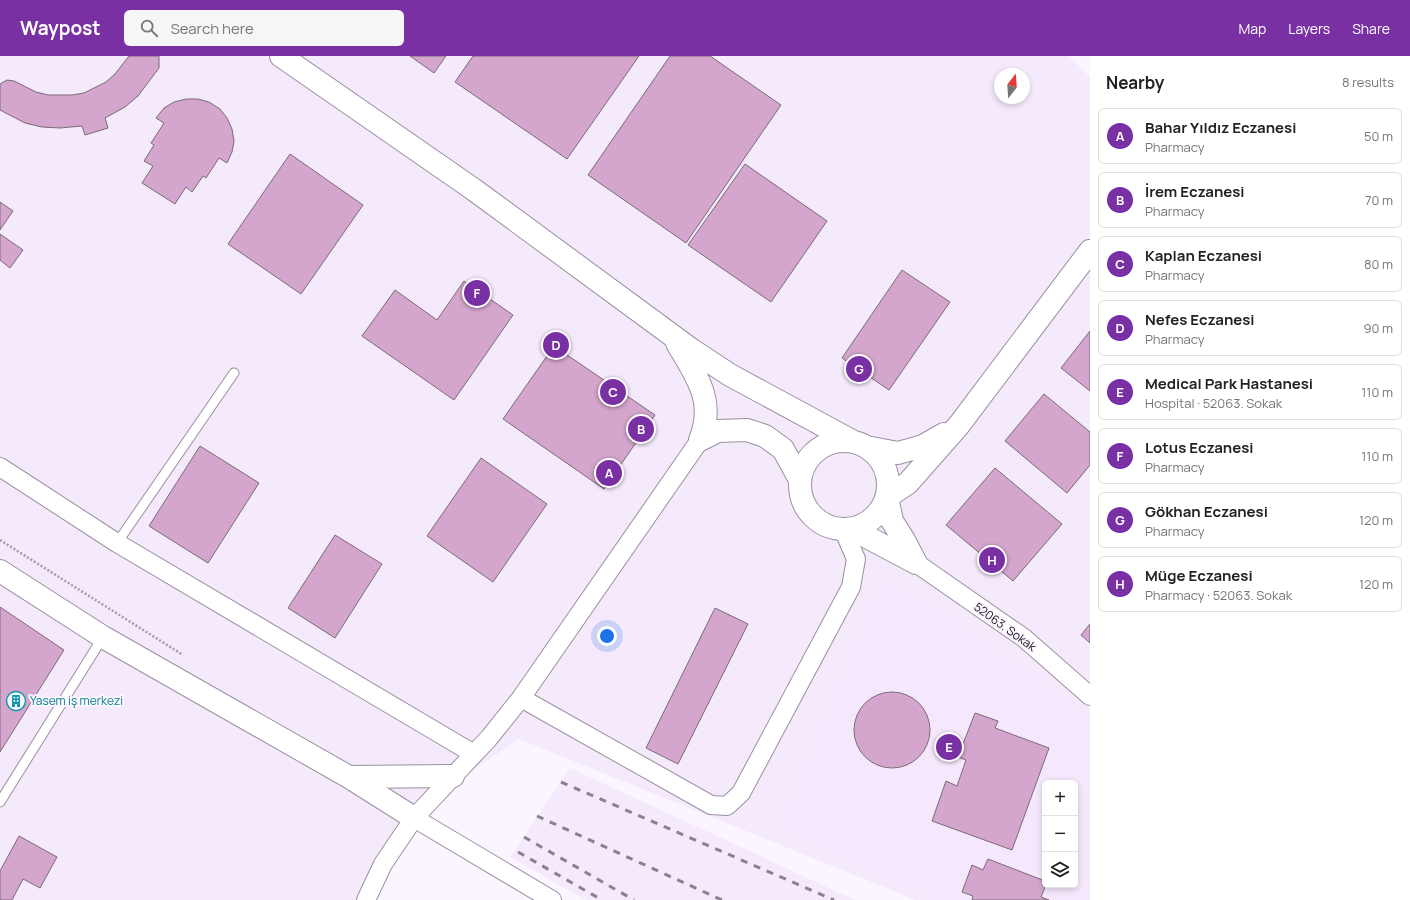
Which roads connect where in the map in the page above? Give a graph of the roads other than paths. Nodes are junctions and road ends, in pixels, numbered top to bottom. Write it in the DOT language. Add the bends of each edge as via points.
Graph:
graph roads {
  1 [pos="281,56"];
  2 [pos="1090,251"];
  3 [pos="673,336"];
  4 [pos="234,373"];
  5 [pos="959,425"];
  6 [pos="700,440"];
  7 [pos="859,444"];
  8 [pos="0,467"];
  9 [pos="800,480"];
  10 [pos="886,497"];
  11 [pos="843,529"];
  12 [pos="117,543"];
  13 [pos="916,563"];
  14 [pos="0,570"];
  15 [pos="103,636"];
  16 [pos="1090,696"];
  17 [pos="521,698"];
  18 [pos="474,754"];
  19 [pos="453,776"];
  20 [pos="349,777"];
  21 [pos="0,802"];
  22 [pos="414,818"];
  23 [pos="366,900"];
  24 [pos="552,900"];
  1 -- 3 [label="street" via="473,189"];
  2 -- 5 [label="street"];
  3 -- 6 [label="street" via="702,386 705,427"];
  3 -- 7 [label="street" via="730,375"];
  4 -- 12 [label="lane"];
  5 -- 7 [label="street" via="923,446 898,452"];
  5 -- 10 [label="street" via="908,483"];
  6 -- 9 [label="street" via="718,431 747,430 765,436 783,449"];
  6 -- 17 [label="street"];
  7 -- 9 [label="street" via="838,441 824,445 812,454 804,466"];
  7 -- 10 [label="street" via="877,456 885,468 888,482"];
  8 -- 12 [label="street"];
  9 -- 11 [label="street" via="806,508 816,519 828,526"];
  10 -- 11 [label="street" via="880,510 870,520 857,527"];
  10 -- 13 [label="street" via="892,521"];
  11 -- 13 [label="street" via="865,536"];
  11 -- 17 [label="street" via="856,559 852,587 741,793 727,806 711,805"];
  12 -- 18 [label="street"];
  13 -- 16 [label="street, 52063. Sokak" via="1024,638"];
  14 -- 15 [label="street"];
  15 -- 20 [label="street"];
  15 -- 21 [label="lane"];
  17 -- 18 [label="street"];
  18 -- 19 [label="street"];
  19 -- 20 [label="street"];
  19 -- 22 [label="street"];
  20 -- 22 [label="street"];
  22 -- 23 [label="street" via="383,864"];
  22 -- 24 [label="street"];
}
